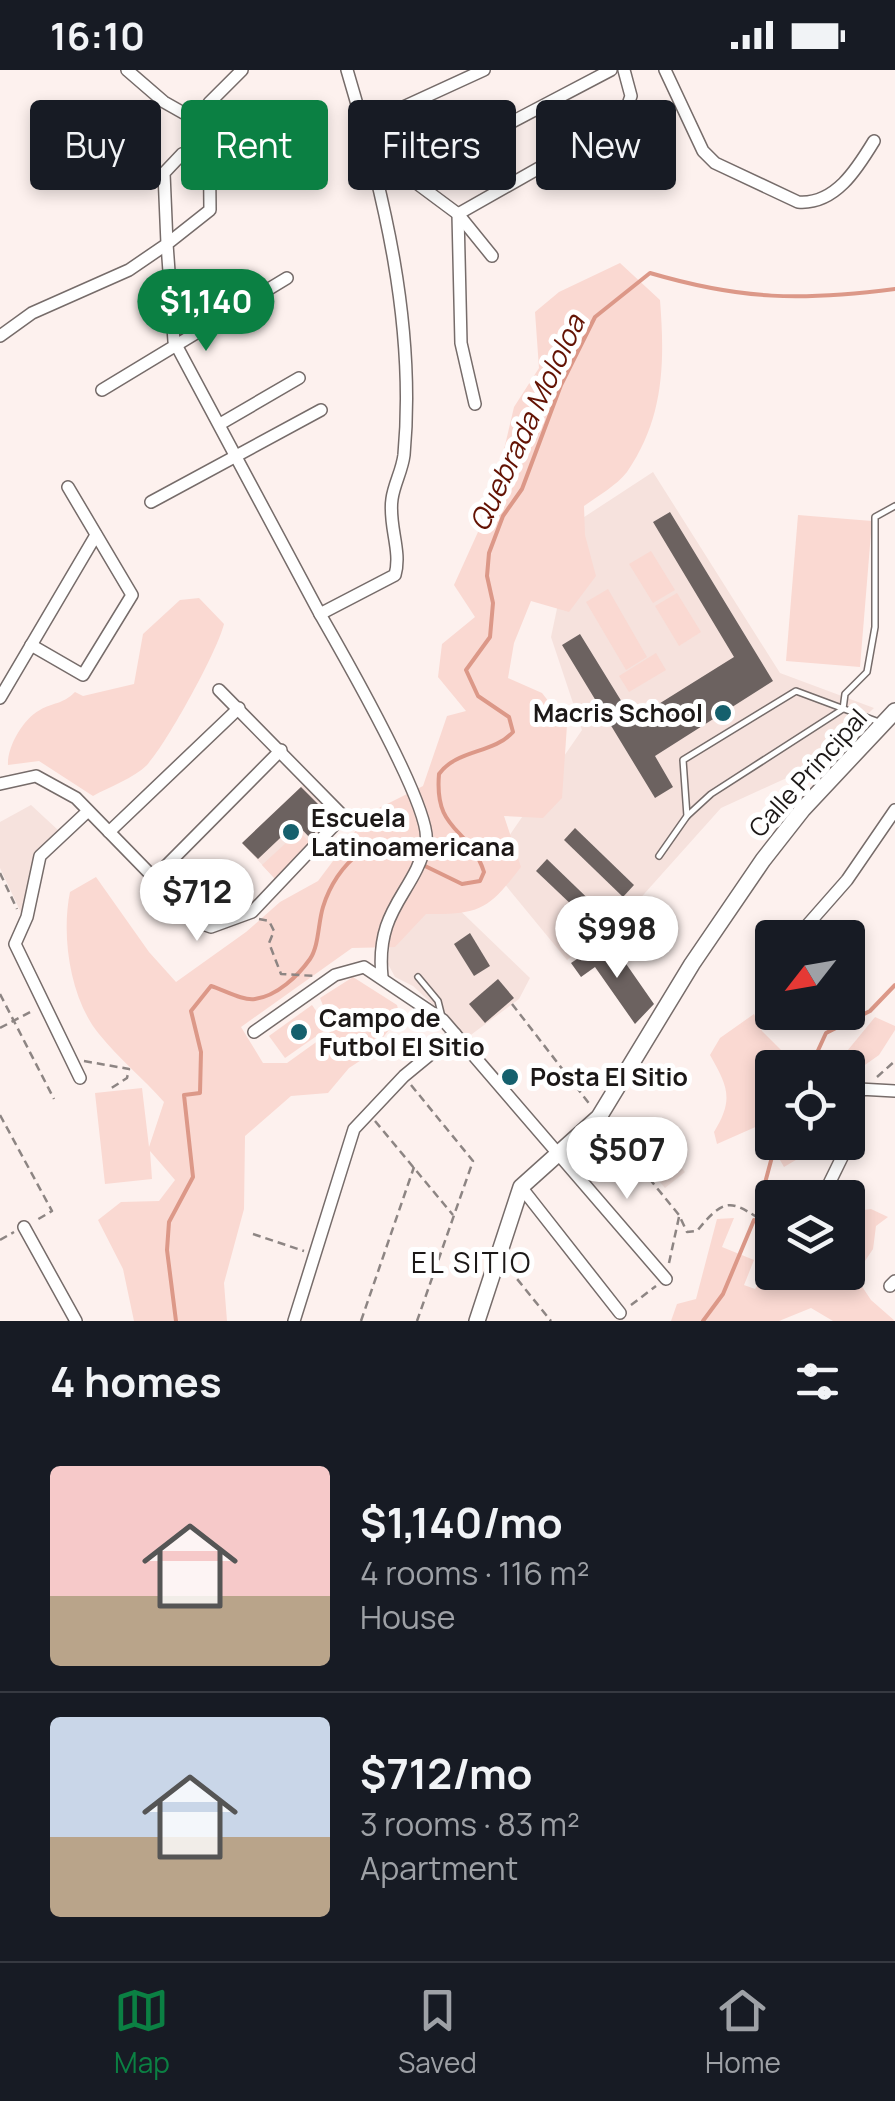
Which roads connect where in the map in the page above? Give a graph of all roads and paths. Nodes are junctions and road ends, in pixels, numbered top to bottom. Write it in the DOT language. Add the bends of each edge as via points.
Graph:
graph roads {
  1 [pos="127,70"];
  2 [pos="242,70"];
  3 [pos="347,70"];
  4 [pos="484,70"];
  5 [pos="610,70"];
  6 [pos="624,70"];
  7 [pos="665,70"];
  8 [pos="211,100"];
  9 [pos="356,100"];
  10 [pos="419,100"];
  11 [pos="181,112"];
  12 [pos="516,120"];
  13 [pos="874,142"];
  14 [pos="181,155"];
  15 [pos="210,190"];
  16 [pos="379,190"];
  17 [pos="427,190"];
  18 [pos="458,214"];
  19 [pos="167,244"];
  20 [pos="492,256"];
  21 [pos="286,278"];
  22 [pos="0,336"];
  23 [pos="177,348"];
  24 [pos="299,378"];
  25 [pos="102,390"];
  26 [pos="475,404"];
  27 [pos="320,410"];
  28 [pos="220,424"];
  29 [pos="236,453"];
  30 [pos="68,486"];
  31 [pos="151,502"];
  32 [pos="895,506"];
  33 [pos="96,535"];
  34 [pos="320,614"];
  35 [pos="31,645"];
  36 [pos="219,690"];
  37 [pos="0,698"];
  38 [pos="239,708"];
  39 [pos="844,710"];
  40 [pos="891,718"];
  41 [pos="281,750"];
  42 [pos="1,780"];
  43 [pos="88,810"];
  44 [pos="895,810"];
  45 [pos="687,816"];
  46 [pos="109,832"];
  47 [pos="660,856"];
  48 [pos="0,874"];
  49 [pos="154,878"];
  50 [pos="244,915"];
  51 [pos="812,920"];
  52 [pos="24,924"];
  53 [pos="316,976"];
  54 [pos="382,977"];
  55 [pos="418,977"];
  56 [pos="0,994"];
  57 [pos="42,1006"];
  58 [pos="14,1020"];
  59 [pos="443,1020"];
  60 [pos="0,1028"];
  61 [pos="254,1032"];
  62 [pos="455,1034"];
  63 [pos="68,1056"];
  64 [pos="895,1061"];
  65 [pos="404,1076"];
  66 [pos="80,1078"];
  67 [pos="865,1085"];
  68 [pos="110,1089"];
  69 [pos="865,1090"];
  70 [pos="895,1091"];
  71 [pos="54,1099"];
  72 [pos="368,1113"];
  73 [pos="0,1115"];
  74 [pos="557,1152"];
  75 [pos="414,1168"];
  76 [pos="522,1187"];
  77 [pos="454,1216"];
  78 [pos="755,1216"];
  79 [pos="24,1227"];
  80 [pos="253,1234"];
  81 [pos="0,1240"];
  82 [pos="315,1254"];
  83 [pos="499,1256"];
  84 [pos="666,1279"];
  85 [pos="620,1313"];
  86 [pos="76,1321"];
  87 [pos="294,1321"];
  88 [pos="361,1321"];
  89 [pos="417,1321"];
  90 [pos="478,1321"];
  91 [pos="551,1321"];
  1 -- 11 [label="street"];
  2 -- 8 [label="street"];
  3 -- 9 [label="street"];
  4 -- 10 [label="street"];
  5 -- 12 [label="street"];
  6 -- 18 [label="street" via="631,96 622,121"];
  7 -- 13 [label="street" via="693,134 715,163 798,202 820,200 839,188"];
  14 -- 19 [label="street" via="164,173"];
  15 -- 19 [label="street" via="210,210"];
  16 -- 34 [label="street" via="404,344 403,462 392,500 398,564 395,576"];
  17 -- 18 [label="street"];
  18 -- 20 [label="street"];
  18 -- 26 [label="street" via="461,343"];
  19 -- 22 [label="street" via="130,270 32,312"];
  19 -- 23 [label="street"];
  21 -- 23 [label="street"];
  23 -- 25 [label="street"];
  23 -- 28 [label="street"];
  24 -- 28 [label="street"];
  27 -- 29 [label="street"];
  28 -- 29 [label="street"];
  29 -- 31 [label="street"];
  29 -- 34 [label="street"];
  30 -- 33 [label="street"];
  32 -- 39 [label="lane" via="876,517 875,627 867,672 845,694"];
  33 -- 35 [label="street"];
  33 -- 35 [label="street" via="132,595 83,675"];
  34 -- 54 [label="street" via="396,752 426,834 389,913"];
  35 -- 37 [label="street"];
  36 -- 38 [label="street"];
  38 -- 41 [label="street"];
  38 -- 46 [label="street"];
  39 -- 40 [label="lane"];
  39 -- 45 [label="lane"];
  39 -- 45 [label="lane" via="796,691 684,760"];
  40 -- 74 [label="street, Calle Principal" via="763,860 599,1118"];
  41 -- 49 [label="street"];
  41 -- 50 [label="street" via="343,820"];
  42 -- 43 [label="street" via="36,776"];
  43 -- 46 [label="street"];
  43 -- 52 [label="street" via="40,856"];
  44 -- 51 [label="street"];
  45 -- 47 [label="lane"];
  46 -- 49 [label="street"];
  48 -- 52 [label="path"];
  49 -- 50 [label="street" via="211,928"];
  50 -- 53 [label="path" via="269,920 281,974"];
  52 -- 57 [label="street" via="16,953"];
  54 -- 59 [label="street"];
  54 -- 61 [label="street" via="364,967 334,976"];
  55 -- 59 [label="lane" via="438,1001"];
  56 -- 58 [label="path"];
  57 -- 58 [label="path"];
  57 -- 63 [label="street"];
  58 -- 60 [label="path"];
  58 -- 71 [label="path"];
  59 -- 62 [label="street"];
  62 -- 65 [label="street"];
  62 -- 74 [label="street"];
  63 -- 66 [label="street"];
  63 -- 68 [label="path" via="128,1068 127,1078"];
  64 -- 67 [label="path"];
  65 -- 72 [label="street"];
  65 -- 77 [label="path" via="473,1162"];
  69 -- 70 [label="street"];
  72 -- 75 [label="path"];
  72 -- 82 [label="street" via="354,1130"];
  73 -- 79 [label="path" via="52,1211"];
  74 -- 76 [label="street, Calle Principal"];
  74 -- 84 [label="street"];
  75 -- 77 [label="path"];
  75 -- 88 [label="path"];
  76 -- 83 [label="street, Calle Principal"];
  76 -- 85 [label="street"];
  77 -- 89 [label="path"];
  78 -- 84 [label="path" via="719,1205 697,1232 687,1232 679,1216"];
  79 -- 81 [label="path"];
  79 -- 86 [label="street"];
  80 -- 82 [label="path"];
  82 -- 87 [label="street"];
  83 -- 90 [label="street, Calle Principal"];
  83 -- 91 [label="path"];
  84 -- 85 [label="path"];
}
